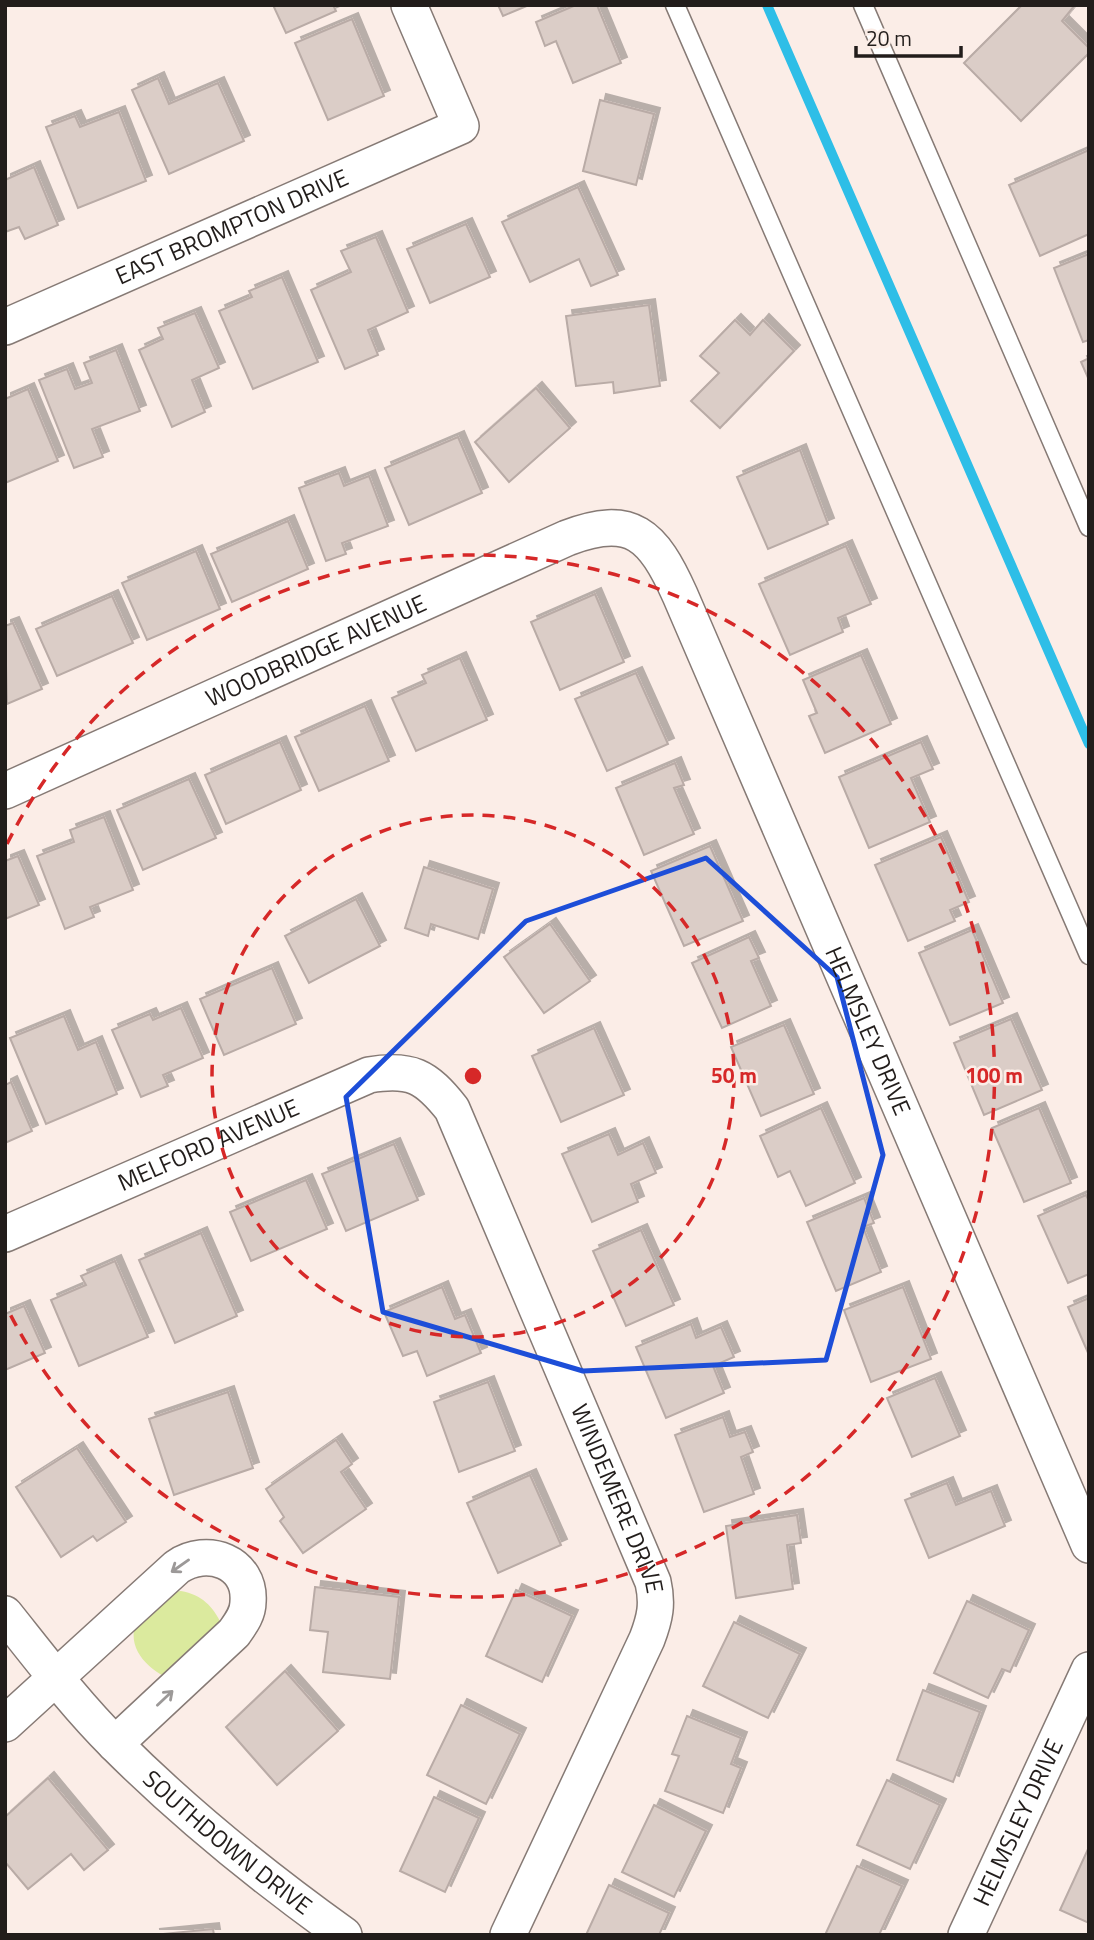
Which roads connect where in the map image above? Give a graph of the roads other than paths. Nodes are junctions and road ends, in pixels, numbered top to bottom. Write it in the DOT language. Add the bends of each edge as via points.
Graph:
graph roads {
  1 [pos="409,5"];
  2 [pos="675,5"];
  3 [pos="863,5"];
  4 [pos="5,327"];
  5 [pos="1089,527"];
  6 [pos="632,530"];
  7 [pos="5,791"];
  8 [pos="1089,955"];
  9 [pos="414,1075"];
  10 [pos="5,1234"];
  11 [pos="1089,1545"];
  12 [pos="5,1614"];
  13 [pos="1089,1670"];
  14 [pos="56,1680"];
  15 [pos="5,1724"];
  16 [pos="115,1744"];
  17 [pos="344,1935"];
  18 [pos="508,1935"];
  19 [pos="966,1935"];
  1 -- 4 [label="street, EAST BROMPTON DRIVE" via="461,126"];
  2 -- 8 [label="lane"];
  3 -- 5 [label="lane"];
  6 -- 7 [label="street, WOODBRIDGE AVENUE" via="591,529"];
  6 -- 11 [label="street, HELMSLEY DRIVE" via="654,547 669,569"];
  9 -- 10 [label="street, MELFORD AVENUE" via="393,1071 369,1075"];
  9 -- 18 [label="street, WINDEMERE DRIVE" via="435,1087 452,1108 653,1582 657,1602 647,1639"];
  12 -- 14 [label="street, SOUTHDOWN DRIVE"];
  13 -- 19 [label="street, HELMSLEY DRIVE"];
  14 -- 15 [label="street"];
  14 -- 16 [label="street, SOUTHDOWN DRIVE"];
  16 -- 14 [label="street, one-way" via="244,1620 248,1590 230,1564 216,1557 186,1561"];
  16 -- 17 [label="street, SOUTHDOWN DRIVE" via="216,1838"];
}
